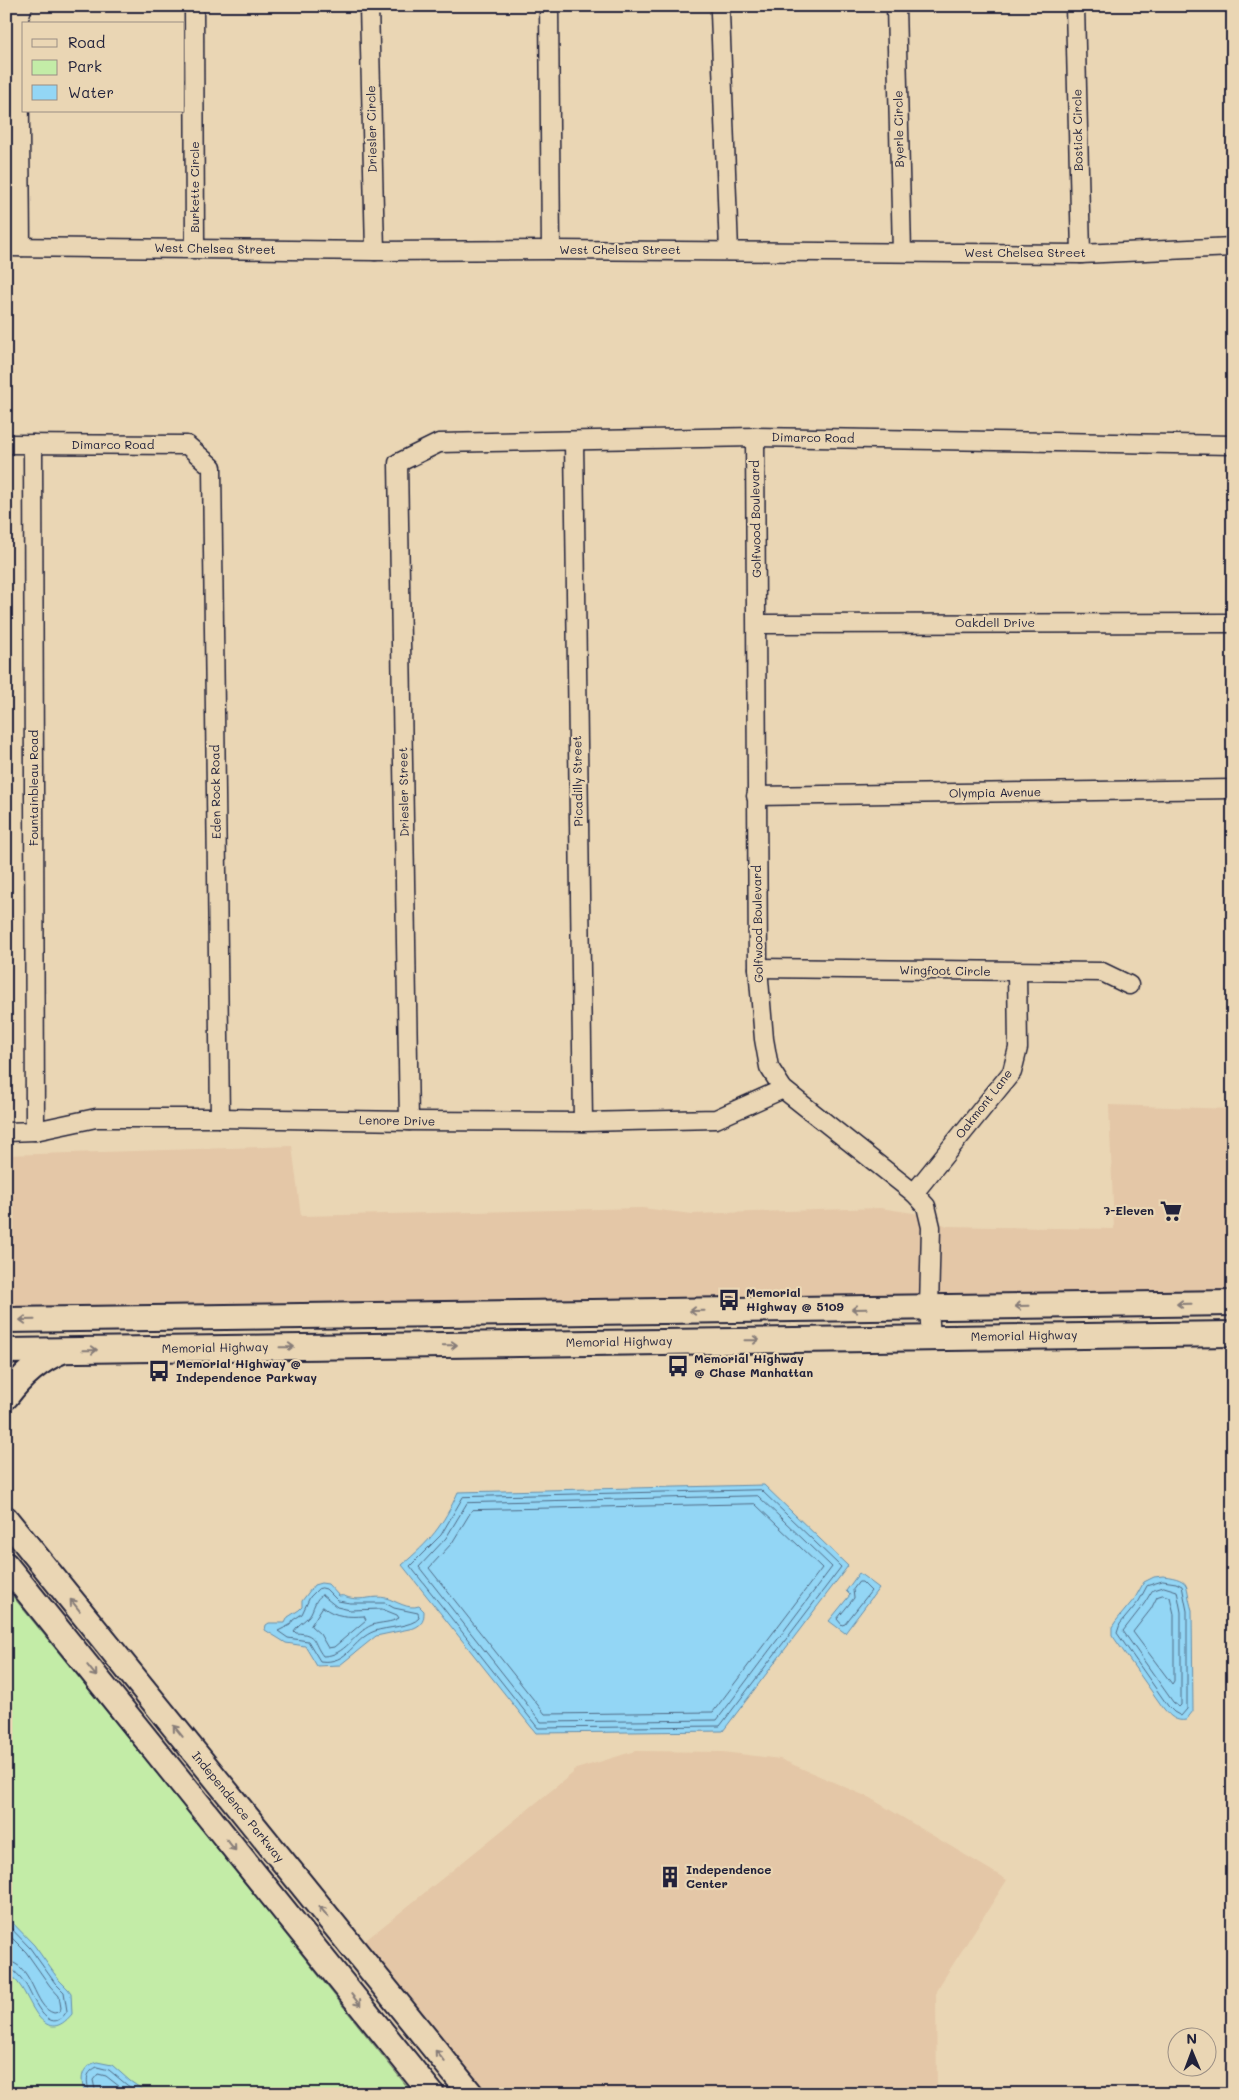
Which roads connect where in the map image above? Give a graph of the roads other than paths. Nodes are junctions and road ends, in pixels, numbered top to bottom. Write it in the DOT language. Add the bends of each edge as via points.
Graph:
graph roads {
  1 [pos="23,6"];
  2 [pos="194,6"];
  3 [pos="369,6"];
  4 [pos="549,6"];
  5 [pos="722,6"];
  6 [pos="896,6"];
  7 [pos="1075,6"];
  8 [pos="14,247"];
  9 [pos="1233,247"];
  10 [pos="195,248"];
  11 [pos="552,250"];
  12 [pos="375,251"];
  13 [pos="729,251"];
  14 [pos="902,252"];
  15 [pos="1081,254"];
  16 [pos="755,437"];
  17 [pos="574,441"];
  18 [pos="6,444"];
  19 [pos="33,444"];
  20 [pos="1233,445"];
  21 [pos="398,463"];
  22 [pos="212,467"];
  23 [pos="1233,623"];
  24 [pos="757,624"];
  25 [pos="1233,789"];
  26 [pos="756,796"];
  27 [pos="758,968"];
  28 [pos="1017,972"];
  29 [pos="1128,985"];
  30 [pos="783,1089"];
  31 [pos="220,1118"];
  32 [pos="409,1121"];
  33 [pos="583,1122"];
  34 [pos="36,1131"];
  35 [pos="6,1132"];
  36 [pos="914,1193"];
  37 [pos="1233,1303"];
  38 [pos="929,1308"];
  39 [pos="618,1312"];
  40 [pos="370,1315"];
  41 [pos="146,1319"];
  42 [pos="6,1320"];
  43 [pos="1233,1334"];
  44 [pos="931,1338"];
  45 [pos="618,1342"];
  46 [pos="370,1346"];
  47 [pos="146,1349"];
  48 [pos="64,1350"];
  49 [pos="6,1351"];
  50 [pos="6,1397"];
  51 [pos="6,1519"];
  52 [pos="6,1565"];
  53 [pos="432,2094"];
  54 [pos="470,2094"];
  1 -- 8 [label="street" via="19,18"];
  2 -- 10 [label="street, Burkette Circle"];
  3 -- 12 [label="street, Driesler Circle"];
  4 -- 11 [label="street"];
  5 -- 13 [label="street"];
  6 -- 14 [label="street, Byerle Circle"];
  7 -- 15 [label="street, Bostick Circle"];
  8 -- 10 [label="street, West Chelsea Street"];
  9 -- 15 [label="street, West Chelsea Street"];
  10 -- 12 [label="street, West Chelsea Street"];
  11 -- 12 [label="street, West Chelsea Street"];
  11 -- 13 [label="street, West Chelsea Street"];
  13 -- 14 [label="street, West Chelsea Street"];
  14 -- 15 [label="street, West Chelsea Street"];
  16 -- 17 [label="street, Dimarco Road"];
  16 -- 20 [label="street, Dimarco Road"];
  16 -- 24 [label="street, Golfwood Boulevard"];
  17 -- 21 [label="street, Dimarco Road" via="439,443"];
  17 -- 33 [label="street, Picadilly Street"];
  18 -- 19 [label="street, Dimarco Road"];
  19 -- 22 [label="street, Dimarco Road" via="186,445"];
  19 -- 34 [label="street, Fountainbleau Road"];
  21 -- 32 [label="street, Driesler Street"];
  22 -- 31 [label="street, Eden Rock Road"];
  23 -- 24 [label="street, Oakdell Drive"];
  24 -- 26 [label="street, Golfwood Boulevard"];
  25 -- 26 [label="street, Olympia Avenue"];
  26 -- 27 [label="street, Golfwood Boulevard"];
  27 -- 28 [label="street, Wingfoot Circle"];
  27 -- 30 [label="street, Golfwood Boulevard" via="769,1067"];
  28 -- 29 [label="street, Wingfoot Circle" via="1102,972"];
  28 -- 36 [label="street, Oakmont Lane" via="1018,1048 1012,1072"];
  30 -- 33 [label="street, Lenore Drive" via="716,1119"];
  30 -- 36 [label="street, Golfwood Boulevard"];
  31 -- 32 [label="street, Lenore Drive"];
  31 -- 34 [label="street, Lenore Drive" via="96,1118"];
  32 -- 33 [label="street, Lenore Drive"];
  34 -- 35 [label="street, Lenore Drive"];
  36 -- 38 [label="street, Golfwood Boulevard" via="926,1206 930,1219"];
  37 -- 38 [label="main road, one-way"];
  38 -- 39 [label="main road, one-way"];
  38 -- 44 [label="street, Golfwood Boulevard"];
  39 -- 40 [label="main road"];
  39 -- 45 [label="main road"];
  40 -- 41 [label="main road"];
  40 -- 46 [label="main road"];
  41 -- 42 [label="main road, one-way"];
  41 -- 47 [label="main road"];
  43 -- 44 [label="main road, Memorial Highway"];
  45 -- 44 [label="main road, Memorial Highway, one-way"];
  46 -- 45 [label="main road, Memorial Highway, one-way"];
  47 -- 46 [label="main road, Memorial Highway, one-way"];
  48 -- 47 [label="main road, Memorial Highway, one-way"];
  48 -- 49 [label="main road, Memorial Highway"];
  48 -- 50 [label="main road" via="39,1364"];
  54 -- 51 [label="main road, Independence Parkway, one-way"];
  52 -- 53 [label="main road, one-way"];
}
